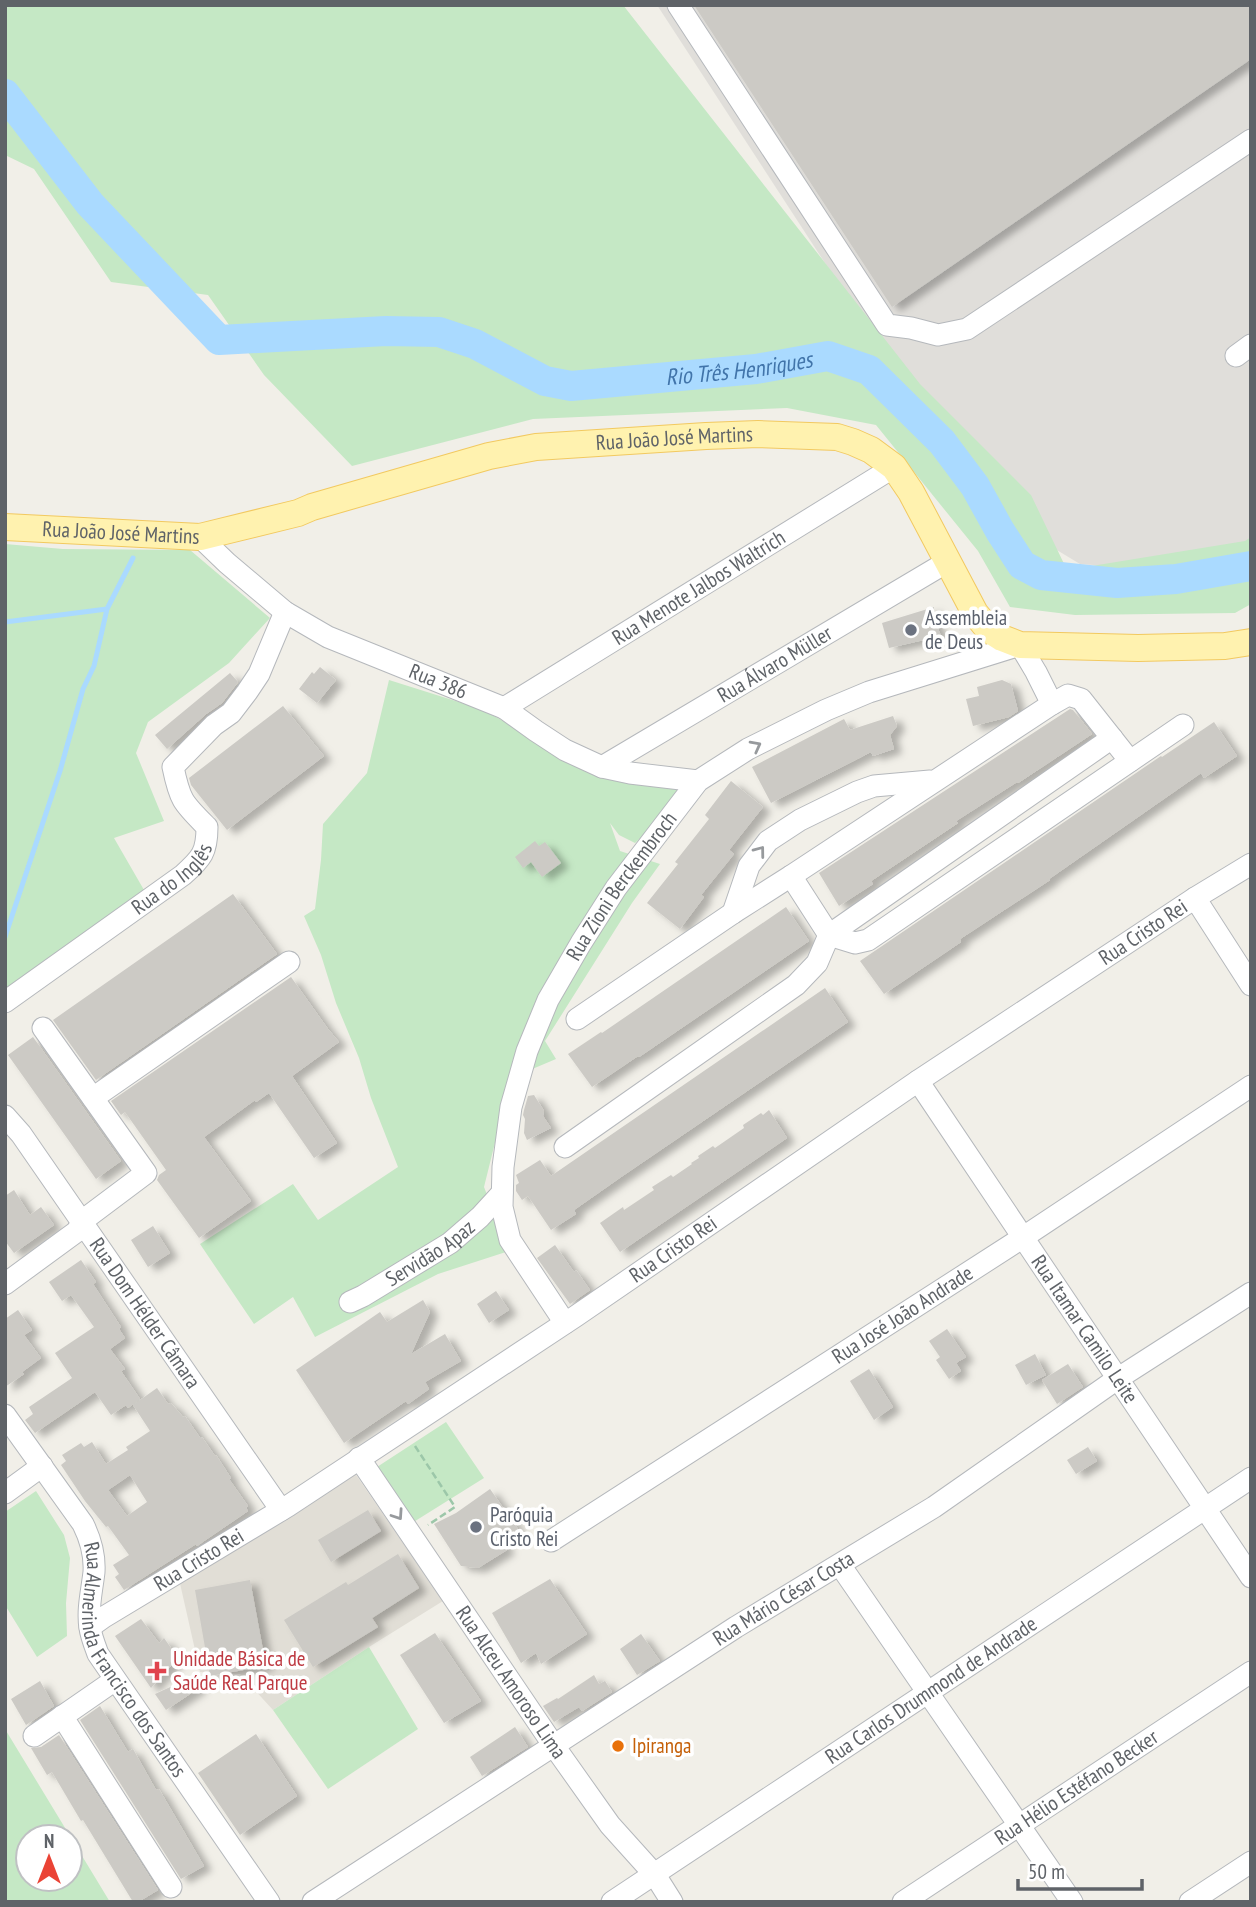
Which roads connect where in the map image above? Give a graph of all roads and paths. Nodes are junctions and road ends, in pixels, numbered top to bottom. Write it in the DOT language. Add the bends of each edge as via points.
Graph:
graph roads {
  1 [pos="678,5"];
  2 [pos="1251,140"];
  3 [pos="894,467"];
  4 [pos="5,527"];
  5 [pos="200,537"];
  6 [pos="947,562"];
  7 [pos="285,612"];
  8 [pos="1251,642"];
  9 [pos="1020,645"];
  10 [pos="1052,704"];
  11 [pos="505,708"];
  12 [pos="1183,725"];
  13 [pos="1112,738"];
  14 [pos="1130,761"];
  15 [pos="602,767"];
  16 [pos="934,780"];
  17 [pos="698,781"];
  18 [pos="1251,864"];
  19 [pos="791,876"];
  20 [pos="1195,898"];
  21 [pos="733,913"];
  22 [pos="829,935"];
  23 [pos="289,962"];
  24 [pos="1251,985"];
  25 [pos="5,1002"];
  26 [pos="578,1019"];
  27 [pos="43,1028"];
  28 [pos="918,1081"];
  29 [pos="1251,1086"];
  30 [pos="93,1098"];
  31 [pos="5,1116"];
  32 [pos="565,1147"];
  33 [pos="502,1193"];
  34 [pos="83,1224"];
  35 [pos="1022,1238"];
  36 [pos="5,1284"];
  37 [pos="1251,1293"];
  38 [pos="350,1302"];
  39 [pos="565,1323"];
  40 [pos="1117,1379"];
  41 [pos="5,1415"];
  42 [pos="404,1429"];
  43 [pos="359,1458"];
  44 [pos="42,1466"];
  45 [pos="1251,1478"];
  46 [pos="5,1493"];
  47 [pos="1204,1508"];
  48 [pos="281,1510"];
  49 [pos="412,1536"];
  50 [pos="551,1541"];
  51 [pos="840,1565"];
  52 [pos="1251,1577"];
  53 [pos="90,1627"];
  54 [pos="1251,1672"];
  55 [pos="116,1679"];
  56 [pos="928,1691"];
  57 [pos="62,1716"];
  58 [pos="34,1736"];
  59 [pos="554,1746"];
  60 [pos="1019,1825"];
  61 [pos="1251,1862"];
  62 [pos="655,1875"];
  63 [pos="171,1887"];
  64 [pos="269,1902"];
  65 [pos="313,1902"];
  66 [pos="612,1902"];
  67 [pos="673,1902"];
  68 [pos="903,1902"];
  69 [pos="1072,1902"];
  70 [pos="1190,1902"];
  1 -- 2 [label="street" via="887,325 938,335 967,329"];
  3 -- 5 [label="main road, Rua João José Martins" via="853,442 821,436 706,436 536,447"];
  3 -- 6 [label="main road, Rua João José Martins"];
  3 -- 11 [label="street, Rua Menote Jalbos Waltrich"];
  4 -- 5 [label="main road, Rua João José Martins"];
  5 -- 7 [label="street, Rua 386"];
  6 -- 9 [label="main road, Rua João José Martins" via="980,621"];
  6 -- 15 [label="street, Rua Álvaro Müller"];
  7 -- 11 [label="street, Rua 386" via="328,637"];
  7 -- 25 [label="street, Rua do Inglês" via="247,692 173,767 184,804 207,827 204,853 198,862"];
  8 -- 9 [label="main road, Rua João José Martins" via="1138,648"];
  9 -- 10 [label="street"];
  17 -- 9 [label="street, Rua Zioni Berckembroch, one-way" via="748,749 826,710"];
  10 -- 13 [label="street" via="1068,695 1081,699"];
  10 -- 16 [label="street"];
  11 -- 15 [label="street, Rua 386" via="565,750"];
  12 -- 14 [label="street"];
  13 -- 14 [label="street"];
  13 -- 22 [label="street"];
  14 -- 22 [label="street" via="867,940 855,943"];
  15 -- 17 [label="street, Rua 386"];
  16 -- 19 [label="street"];
  21 -- 16 [label="street, one-way" via="749,866 768,841 856,792"];
  17 -- 33 [label="street, Rua Zioni Berckembroch" via="616,888 548,1000 511,1107"];
  18 -- 20 [label="street, Rua Cristo Rei"];
  19 -- 21 [label="street"];
  19 -- 22 [label="street"];
  20 -- 24 [label="street"];
  20 -- 28 [label="street, Rua Cristo Rei"];
  21 -- 26 [label="street"];
  22 -- 32 [label="street" via="817,963 796,985"];
  23 -- 30 [label="street"];
  27 -- 30 [label="street"];
  28 -- 35 [label="street, Rua Itamar Camilo Leite"];
  28 -- 39 [label="street, Rua Cristo Rei"];
  29 -- 35 [label="street, Rua José João Andrade"];
  30 -- 34 [label="street" via="146,1174"];
  31 -- 34 [label="street, Rua Dom Hélder Câmara"];
  33 -- 38 [label="street, Servidão Apaz" via="450,1242"];
  33 -- 39 [label="street, Rua Zioni Berckembroch" via="510,1240"];
  34 -- 36 [label="street"];
  34 -- 48 [label="street, Rua Dom Hélder Câmara"];
  35 -- 40 [label="street, Rua Itamar Camilo Leite"];
  35 -- 50 [label="street, Rua José João Andrade"];
  37 -- 40 [label="street, Rua Mário César Costa"];
  39 -- 42 [label="street, Rua Cristo Rei"];
  40 -- 47 [label="street, Rua Itamar Camilo Leite"];
  40 -- 51 [label="street, Rua Mário César Costa" via="934,1507"];
  41 -- 44 [label="street, Rua Almerinda Francisco dos Santos"];
  42 -- 43 [label="street, Rua Cristo Rei"];
  42 -- 49 [label="path" via="455,1507"];
  43 -- 48 [label="street, Rua Cristo Rei"];
  43 -- 49 [label="street, Rua Alceu Amoroso Lima, one-way"];
  44 -- 46 [label="street"];
  44 -- 53 [label="street, Rua Almerinda Francisco dos Santos" via="89,1536 94,1570"];
  45 -- 47 [label="street, Rua Carlos Drummond de Andrade"];
  47 -- 52 [label="street, Rua Itamar Camilo Leite"];
  47 -- 56 [label="street, Rua Carlos Drummond de Andrade"];
  48 -- 53 [label="street, Rua Cristo Rei"];
  49 -- 59 [label="street, Rua Alceu Amoroso Lima"];
  51 -- 56 [label="street"];
  51 -- 59 [label="street, Rua Mário César Costa"];
  53 -- 55 [label="street, Rua Almerinda Francisco dos Santos" via="98,1654"];
  54 -- 60 [label="street, Rua Hélio Estéfano Becker"];
  55 -- 57 [label="street"];
  55 -- 64 [label="street, Rua Almerinda Francisco dos Santos"];
  56 -- 60 [label="street"];
  56 -- 62 [label="street, Rua Carlos Drummond de Andrade"];
  57 -- 58 [label="street"];
  57 -- 63 [label="street"];
  59 -- 62 [label="street, Rua Alceu Amoroso Lima" via="610,1825"];
  59 -- 65 [label="street, Rua Mário César Costa"];
  60 -- 68 [label="street, Rua Hélio Estéfano Becker"];
  60 -- 69 [label="street"];
  61 -- 70 [label="street"];
  62 -- 66 [label="street, Rua Carlos Drummond de Andrade"];
  62 -- 67 [label="street, Rua Alceu Amoroso Lima"];
}
